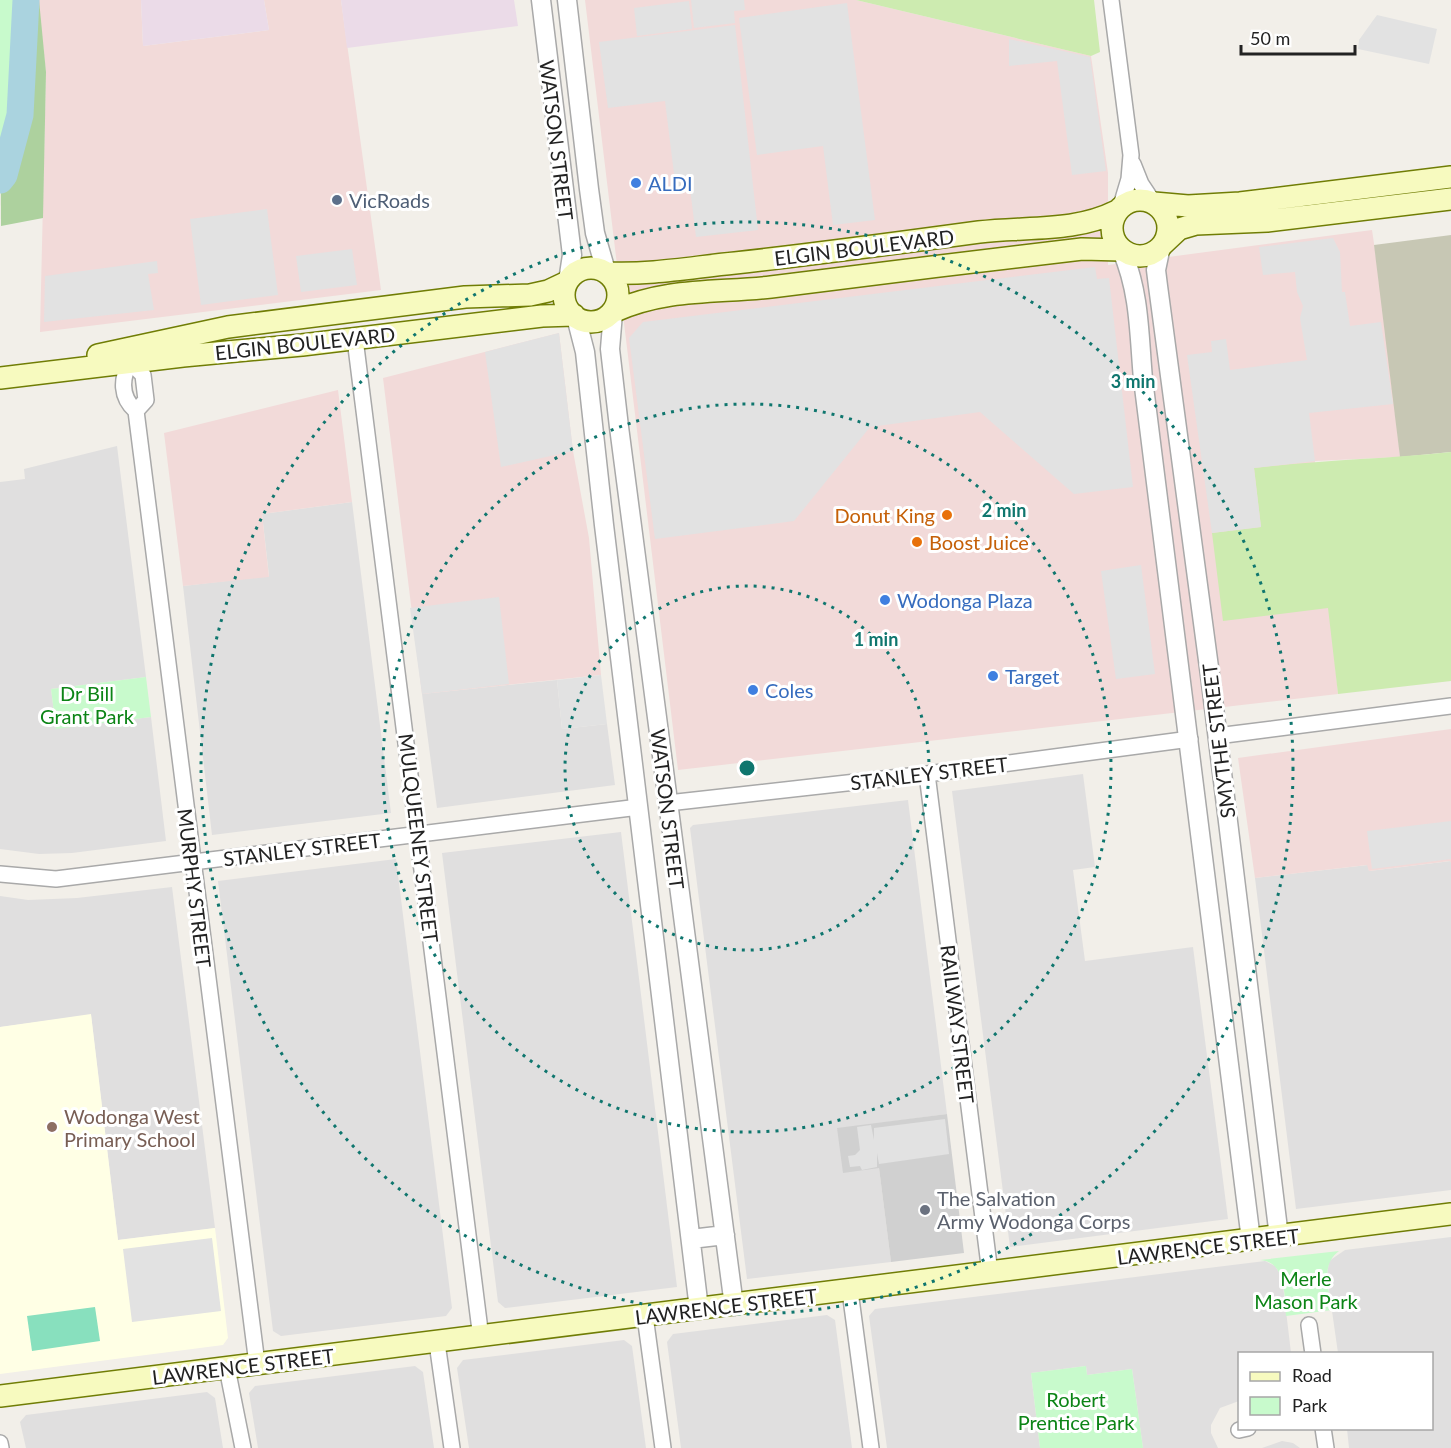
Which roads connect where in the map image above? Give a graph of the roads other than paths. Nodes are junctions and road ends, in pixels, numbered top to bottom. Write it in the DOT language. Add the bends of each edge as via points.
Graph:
graph roads {
  1 [pos="541,0"];
  2 [pos="567,0"];
  3 [pos="1111,0"];
  4 [pos="573,55"];
  5 [pos="547,61"];
  6 [pos="1131,156"];
  7 [pos="1451,177"];
  8 [pos="1451,199"];
  9 [pos="1154,202"];
  10 [pos="1118,210"];
  11 [pos="1162,245"];
  12 [pos="1122,251"];
  13 [pos="607,272"];
  14 [pos="567,281"];
  15 [pos="614,312"];
  16 [pos="575,316"];
  17 [pos="290,317"];
  18 [pos="355,339"];
  19 [pos="302,345"];
  20 [pos="182,346"];
  21 [pos="129,355"];
  22 [pos="1171,375"];
  23 [pos="0,378"];
  24 [pos="1143,379"];
  25 [pos="619,427"];
  26 [pos="593,430"];
  27 [pos="1182,465"];
  28 [pos="1156,468"];
  29 [pos="631,522"];
  30 [pos="603,525"];
  31 [pos="1210,675"];
  32 [pos="1181,679"];
  33 [pos="1451,706"];
  34 [pos="1218,736"];
  35 [pos="1190,739"];
  36 [pos="661,752"];
  37 [pos="632,756"];
  38 [pos="927,774"];
  39 [pos="668,803"];
  40 [pos="639,807"];
  41 [pos="1229,828"];
  42 [pos="1201,833"];
  43 [pos="419,836"];
  44 [pos="674,859"];
  45 [pos="192,862"];
  46 [pos="646,863"];
  47 [pos="0,874"];
  48 [pos="1266,1132"];
  49 [pos="1239,1135"];
  50 [pos="1451,1214"];
  51 [pos="725,1235"];
  52 [pos="1279,1237"];
  53 [pos="691,1239"];
  54 [pos="1251,1240"];
  55 [pos="990,1273"];
  56 [pos="850,1291"];
  57 [pos="734,1306"];
  58 [pos="699,1309"];
  59 [pos="645,1316"];
  60 [pos="1309,1325"];
  61 [pos="481,1338"];
  62 [pos="437,1343"];
  63 [pos="1313,1352"];
  64 [pos="257,1364"];
  65 [pos="227,1368"];
  66 [pos="0,1396"];
  67 [pos="1323,1430"];
  68 [pos="0,1443"];
  69 [pos="1,1448"];
  70 [pos="243,1448"];
  71 [pos="452,1448"];
  72 [pos="663,1448"];
  73 [pos="871,1448"];
  74 [pos="1326,1448"];
  1 -- 5 [label="street, WATSON STREET"];
  2 -- 4 [label="street, WATSON STREET"];
  3 -- 6 [label="street"];
  4 -- 5 [label="street"];
  4 -- 13 [label="street, WATSON STREET" via="595,232"];
  5 -- 14 [label="street, WATSON STREET" via="572,255"];
  6 -- 9 [label="street" via="1138,178"];
  6 -- 10 [label="street" via="1129,179"];
  7 -- 9 [label="main road" via="1240,203 1182,206"];
  8 -- 11 [label="main road" via="1273,220 1203,223 1179,229"];
  9 -- 10 [label="main road" via="1138,199"];
  9 -- 11 [label="main road" via="1166,218"];
  10 -- 12 [label="main road" via="1112,230"];
  10 -- 13 [label="main road, ELGIN BOULEVARD" via="1091,223 1071,227 1007,229 645,273"];
  11 -- 12 [label="main road" via="1143,256"];
  11 -- 22 [label="street, SMYTHE STREET" via="1157,280"];
  12 -- 15 [label="main road, ELGIN BOULEVARD" via="1082,249 738,291 664,294"];
  12 -- 24 [label="street, SMYTHE STREET" via="1136,290"];
  13 -- 14 [label="main road" via="587,268"];
  13 -- 15 [label="main road" via="618,288"];
  14 -- 16 [label="main road" via="563,299"];
  14 -- 17 [label="main road, ELGIN BOULEVARD" via="530,295 465,297"];
  15 -- 16 [label="main road" via="595,322"];
  15 -- 25 [label="street, WATSON STREET" via="610,349"];
  16 -- 18 [label="main road, ELGIN BOULEVARD" via="542,316"];
  16 -- 26 [label="street, WATSON STREET" via="585,352"];
  17 -- 19 [label="main road" via="293,336"];
  17 -- 20 [label="main road, ELGIN BOULEVARD"];
  18 -- 19 [label="main road, ELGIN BOULEVARD"];
  18 -- 43 [label="street, MULQUEENEY STREET"];
  19 -- 20 [label="main road, ELGIN BOULEVARD"];
  20 -- 21 [label="main road, ELGIN BOULEVARD"];
  21 -- 23 [label="main road, ELGIN BOULEVARD"];
  21 -- 45 [label="street, MURPHY STREET" via="122,376 127,403 136,411"];
  22 -- 24 [label="street"];
  22 -- 27 [label="street, SMYTHE STREET"];
  24 -- 28 [label="street, SMYTHE STREET"];
  25 -- 26 [label="street"];
  25 -- 29 [label="street, WATSON STREET"];
  26 -- 30 [label="street, WATSON STREET"];
  27 -- 28 [label="street"];
  27 -- 31 [label="street, SMYTHE STREET"];
  28 -- 32 [label="street, SMYTHE STREET"];
  29 -- 30 [label="street"];
  29 -- 36 [label="street, WATSON STREET"];
  30 -- 37 [label="street, WATSON STREET"];
  31 -- 32 [label="street"];
  31 -- 34 [label="street, SMYTHE STREET"];
  32 -- 35 [label="street, SMYTHE STREET"];
  33 -- 34 [label="street"];
  34 -- 35 [label="street"];
  34 -- 41 [label="street, SMYTHE STREET"];
  35 -- 38 [label="street, STANLEY STREET"];
  35 -- 42 [label="street, SMYTHE STREET"];
  36 -- 37 [label="street"];
  36 -- 39 [label="street, WATSON STREET"];
  37 -- 40 [label="street, WATSON STREET"];
  38 -- 39 [label="street, STANLEY STREET"];
  38 -- 55 [label="street, RAILWAY STREET"];
  39 -- 40 [label="street"];
  39 -- 44 [label="street, WATSON STREET"];
  40 -- 43 [label="street, STANLEY STREET"];
  40 -- 46 [label="street, WATSON STREET"];
  41 -- 42 [label="street"];
  41 -- 48 [label="street, SMYTHE STREET"];
  42 -- 49 [label="street, SMYTHE STREET"];
  43 -- 45 [label="street, STANLEY STREET"];
  43 -- 61 [label="street, MULQUEENEY STREET"];
  44 -- 46 [label="street"];
  44 -- 51 [label="street, WATSON STREET"];
  45 -- 47 [label="street, STANLEY STREET" via="56,879"];
  45 -- 64 [label="street, MURPHY STREET"];
  46 -- 53 [label="street, WATSON STREET"];
  48 -- 49 [label="street"];
  48 -- 52 [label="street, SMYTHE STREET"];
  49 -- 54 [label="street, SMYTHE STREET"];
  50 -- 52 [label="main road, LAWRENCE STREET"];
  51 -- 53 [label="street"];
  51 -- 57 [label="street, WATSON STREET"];
  52 -- 54 [label="main road, LAWRENCE STREET"];
  53 -- 58 [label="street, WATSON STREET"];
  54 -- 55 [label="main road, LAWRENCE STREET"];
  55 -- 56 [label="main road, LAWRENCE STREET"];
  56 -- 57 [label="main road, LAWRENCE STREET"];
  56 -- 73 [label="street"];
  57 -- 58 [label="main road, LAWRENCE STREET"];
  58 -- 59 [label="main road, LAWRENCE STREET"];
  59 -- 61 [label="main road, LAWRENCE STREET"];
  59 -- 72 [label="street"];
  60 -- 63 [label="street"];
  61 -- 62 [label="main road, LAWRENCE STREET"];
  62 -- 64 [label="main road, LAWRENCE STREET"];
  62 -- 71 [label="street"];
  64 -- 65 [label="main road, LAWRENCE STREET"];
  65 -- 66 [label="main road, LAWRENCE STREET"];
  65 -- 70 [label="street"];
  67 -- 74 [label="street"];
  68 -- 69 [label="street"];
}
